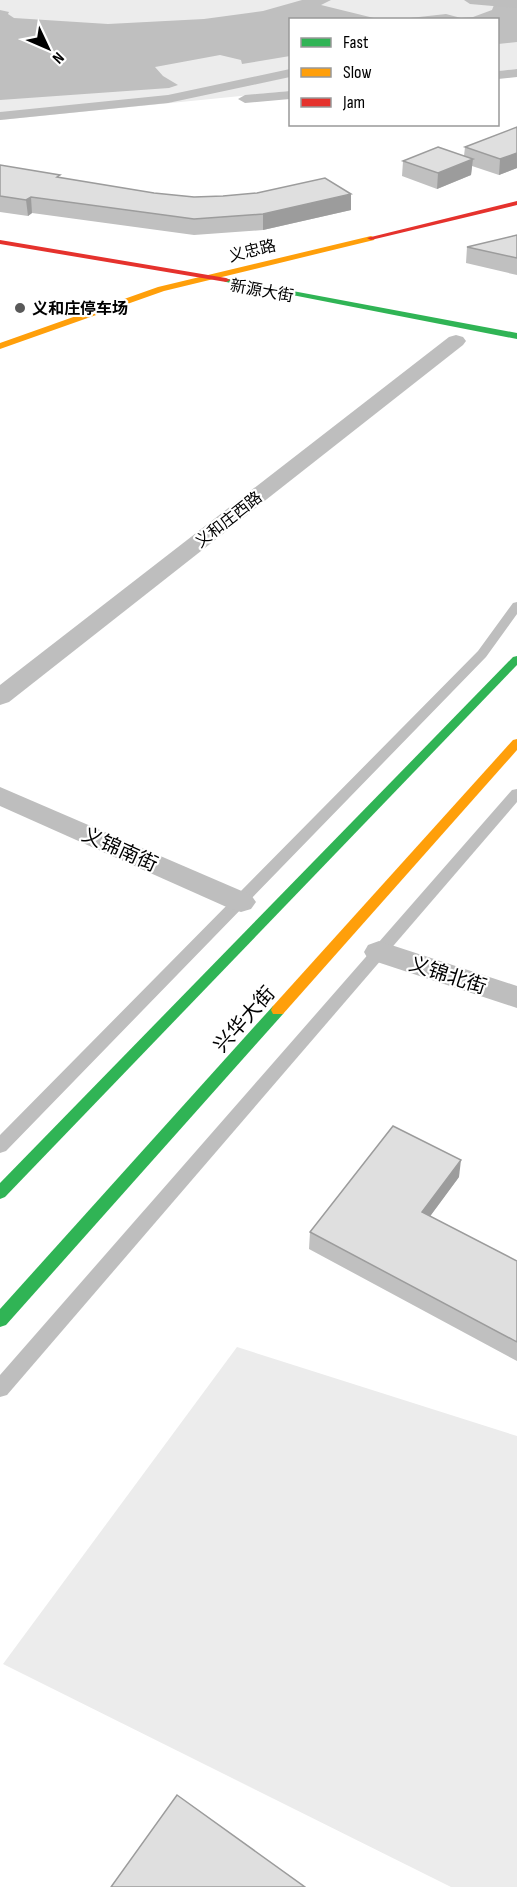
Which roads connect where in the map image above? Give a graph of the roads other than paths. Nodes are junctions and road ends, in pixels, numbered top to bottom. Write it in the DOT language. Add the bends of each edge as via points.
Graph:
graph roads {
  1 [pos="475,1"];
  2 [pos="517,4"];
  3 [pos="517,63"];
  4 [pos="499,64"];
  5 [pos="289,73"];
  6 [pos="517,73"];
  7 [pos="499,75"];
  8 [pos="289,95"];
  9 [pos="0,116"];
  10 [pos="0,125"];
  11 [pos="517,203"];
  12 [pos="0,242"];
  13 [pos="210,277"];
  14 [pos="138,285"];
  15 [pos="161,289"];
  16 [pos="195,295"];
  17 [pos="517,336"];
  18 [pos="452,341"];
  19 [pos="0,346"];
  20 [pos="517,606"];
  21 [pos="517,659"];
  22 [pos="0,697"];
  23 [pos="517,743"];
  24 [pos="517,793"];
  25 [pos="0,796"];
  26 [pos="241,902"];
  27 [pos="379,952"];
  28 [pos="517,997"];
  29 [pos="0,1146"];
  30 [pos="0,1193"];
  31 [pos="0,1320"];
  32 [pos="0,1389"];
  1 -- 2 [label="street"];
  3 -- 4 [label="street"];
  5 -- 9 [label="street" via="168,99"];
  6 -- 7 [label="street"];
  8 -- 10 [label="street"];
  11 -- 13 [label="main road, 义忠路"];
  12 -- 13 [label="main road"];
  13 -- 15 [label="main road, 义忠路"];
  13 -- 17 [label="main road"];
  14 -- 15 [label="main road"];
  15 -- 16 [label="main road"];
  15 -- 19 [label="main road, 义忠路"];
  18 -- 22 [label="street, 义和庄西路"];
  20 -- 26 [label="lane" via="482,654"];
  21 -- 30 [label="main road"];
  23 -- 31 [label="main road, 兴华大街"];
  24 -- 27 [label="lane"];
  25 -- 26 [label="street, 义锦南街"];
  26 -- 29 [label="lane"];
  27 -- 28 [label="street, 义锦北街"];
  27 -- 32 [label="lane"];
}
